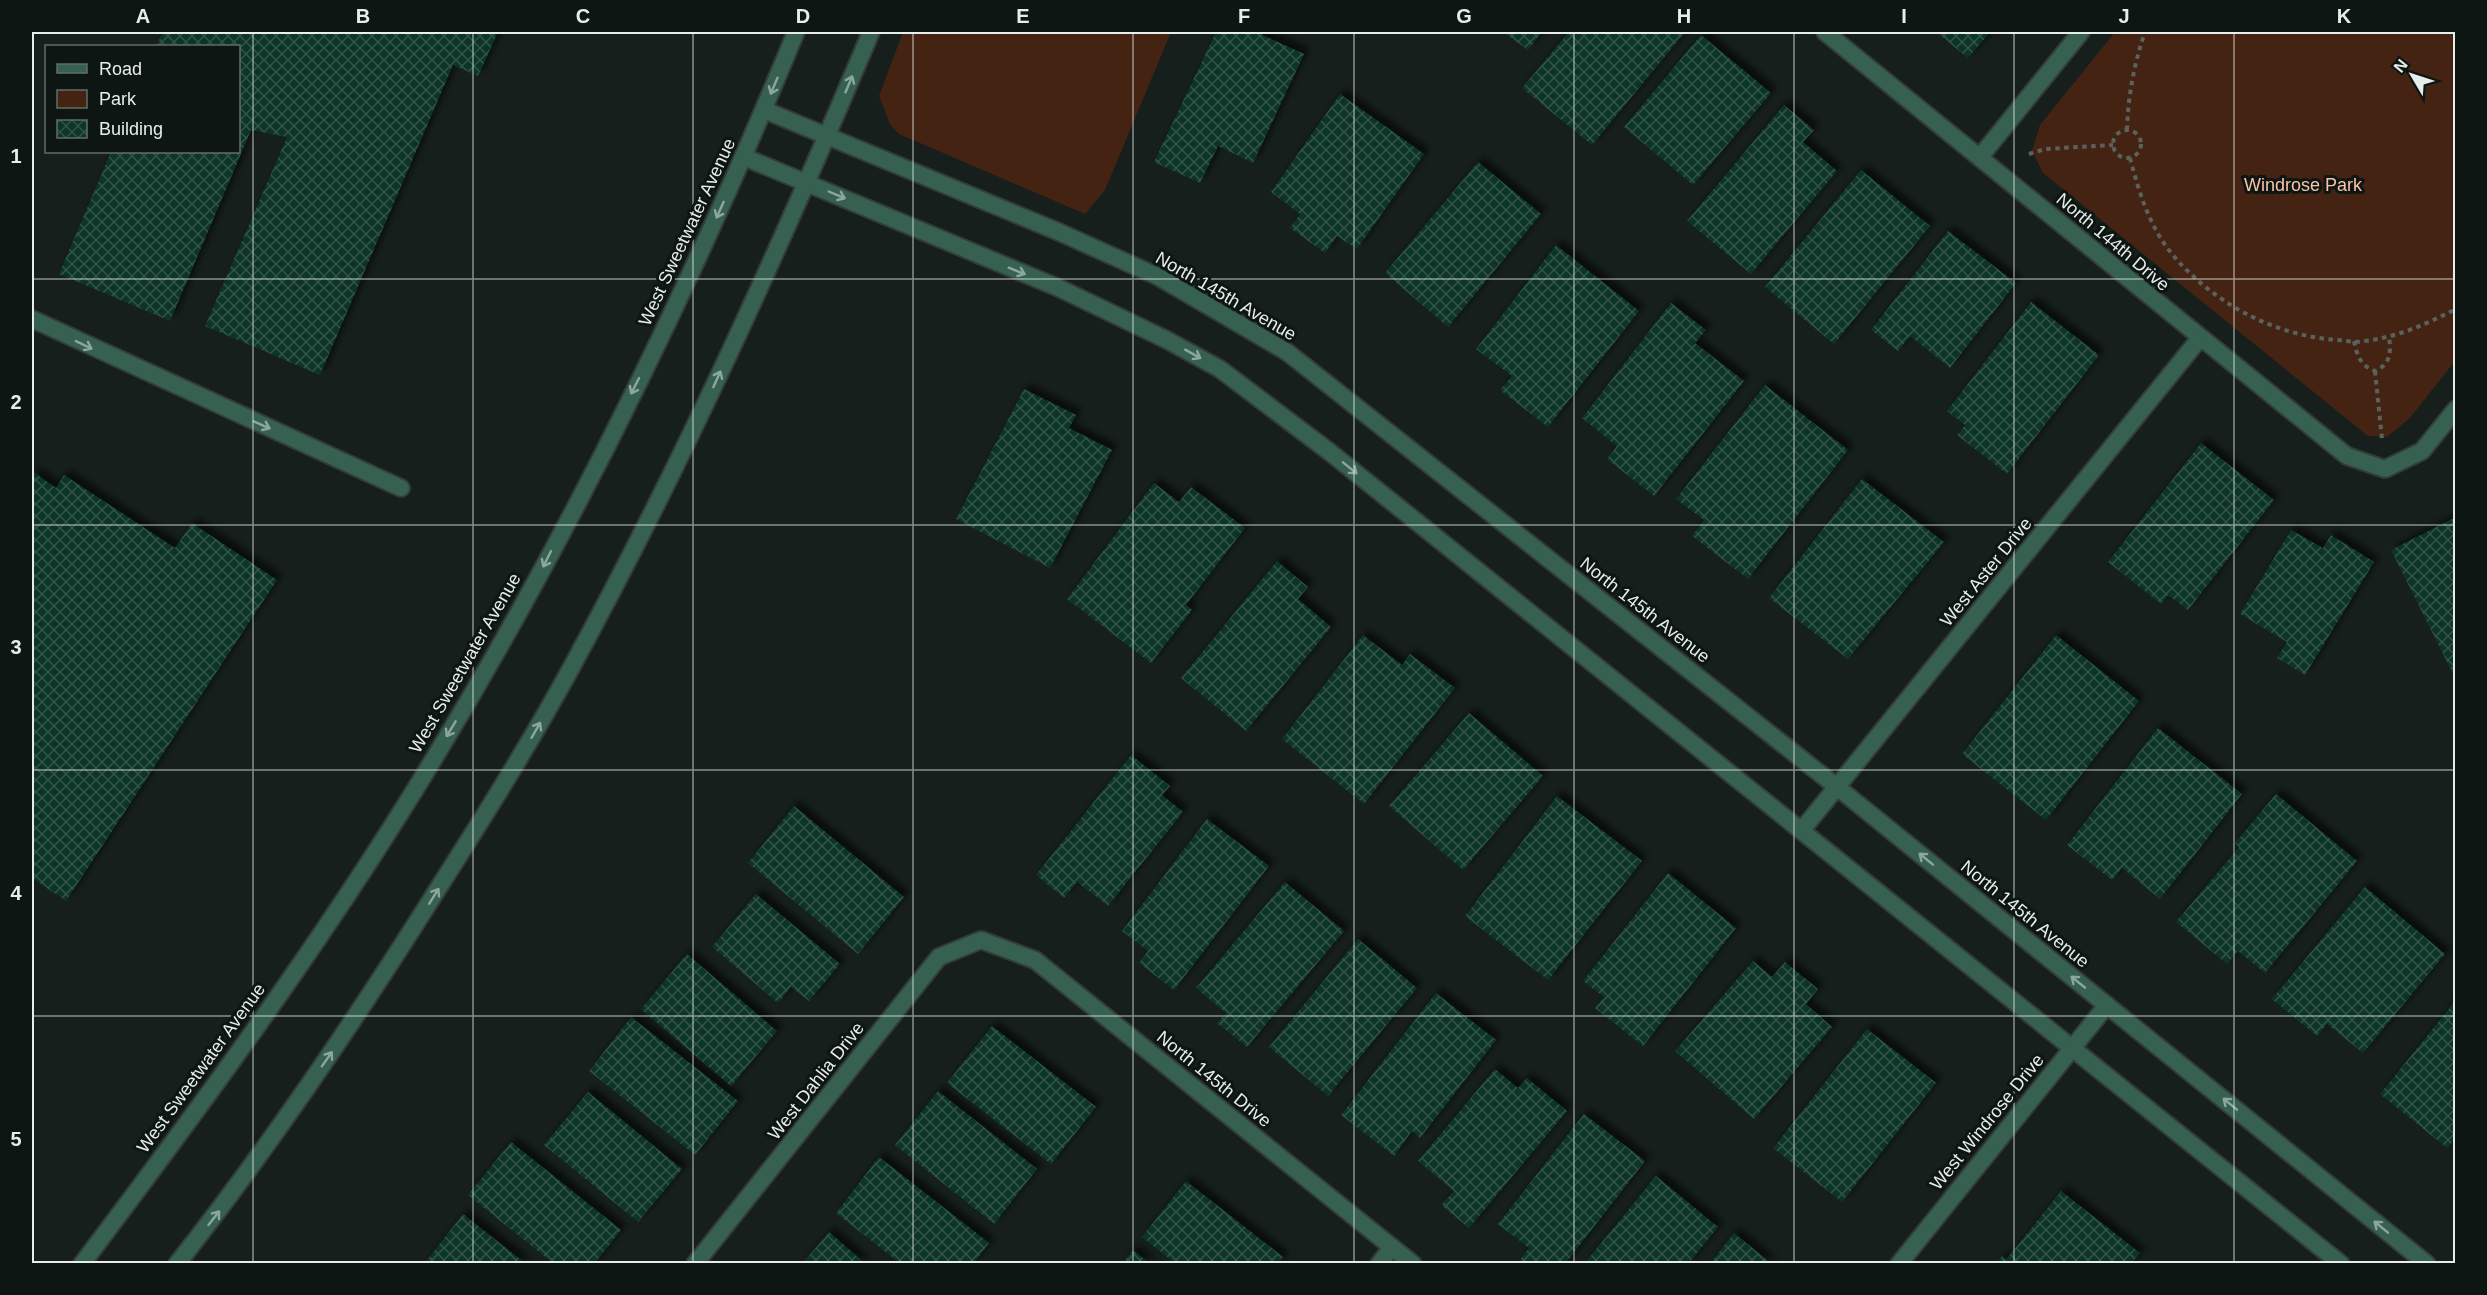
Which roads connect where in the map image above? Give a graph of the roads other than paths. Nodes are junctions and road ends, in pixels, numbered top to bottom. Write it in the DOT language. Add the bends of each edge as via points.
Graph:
graph roads {
  1 [pos="796,32"];
  2 [pos="871,32"];
  3 [pos="1825,32"];
  4 [pos="2081,32"];
  5 [pos="764,110"];
  6 [pos="827,136"];
  7 [pos="744,157"];
  8 [pos="1980,157"];
  9 [pos="806,182"];
  10 [pos="32,320"];
  11 [pos="2200,338"];
  12 [pos="2456,409"];
  13 [pos="401,488"];
  14 [pos="1837,787"];
  15 [pos="1802,830"];
  16 [pos="981,940"];
  17 [pos="2107,1005"];
  18 [pos="2071,1048"];
  19 [pos="1392,1247"];
  20 [pos="82,1263"];
  21 [pos="177,1263"];
  22 [pos="695,1263"];
  23 [pos="1379,1263"];
  24 [pos="1413,1263"];
  25 [pos="1899,1263"];
  26 [pos="2341,1263"];
  27 [pos="2427,1263"];
  1 -- 5 [label="street, West Sweetwater Avenue, one-way"];
  6 -- 2 [label="street, one-way"];
  3 -- 8 [label="street, North 144th Drive"];
  4 -- 8 [label="street"];
  5 -- 6 [label="street, North 145th Avenue"];
  5 -- 7 [label="street, West Sweetwater Avenue"];
  6 -- 9 [label="street"];
  6 -- 14 [label="street, North 145th Avenue" via="1159,277 1278,346"];
  7 -- 9 [label="street"];
  7 -- 20 [label="street, West Sweetwater Avenue, one-way" via="684,291 542,569 416,788 221,1080"];
  8 -- 11 [label="street, North 144th Drive"];
  9 -- 15 [label="street, one-way" via="1059,288 1220,369 1294,423"];
  21 -- 9 [label="street, one-way" via="234,1191 368,999 524,752 693,432"];
  10 -- 13 [label="street, one-way"];
  11 -- 12 [label="street, North 144th Drive" via="2347,456 2385,470 2422,451"];
  11 -- 14 [label="street, West Aster Drive"];
  14 -- 15 [label="street, West Aster Drive"];
  17 -- 14 [label="street, North 145th Avenue, one-way"];
  15 -- 18 [label="street"];
  16 -- 19 [label="street, North 145th Drive" via="1035,960"];
  16 -- 22 [label="street, West Dahlia Drive" via="939,957"];
  17 -- 18 [label="street, West Windrose Drive"];
  27 -- 17 [label="street, North 145th Avenue, one-way"];
  18 -- 25 [label="street, West Windrose Drive"];
  18 -- 26 [label="street"];
  19 -- 23 [label="street"];
  19 -- 24 [label="street, North 145th Drive"];
}
